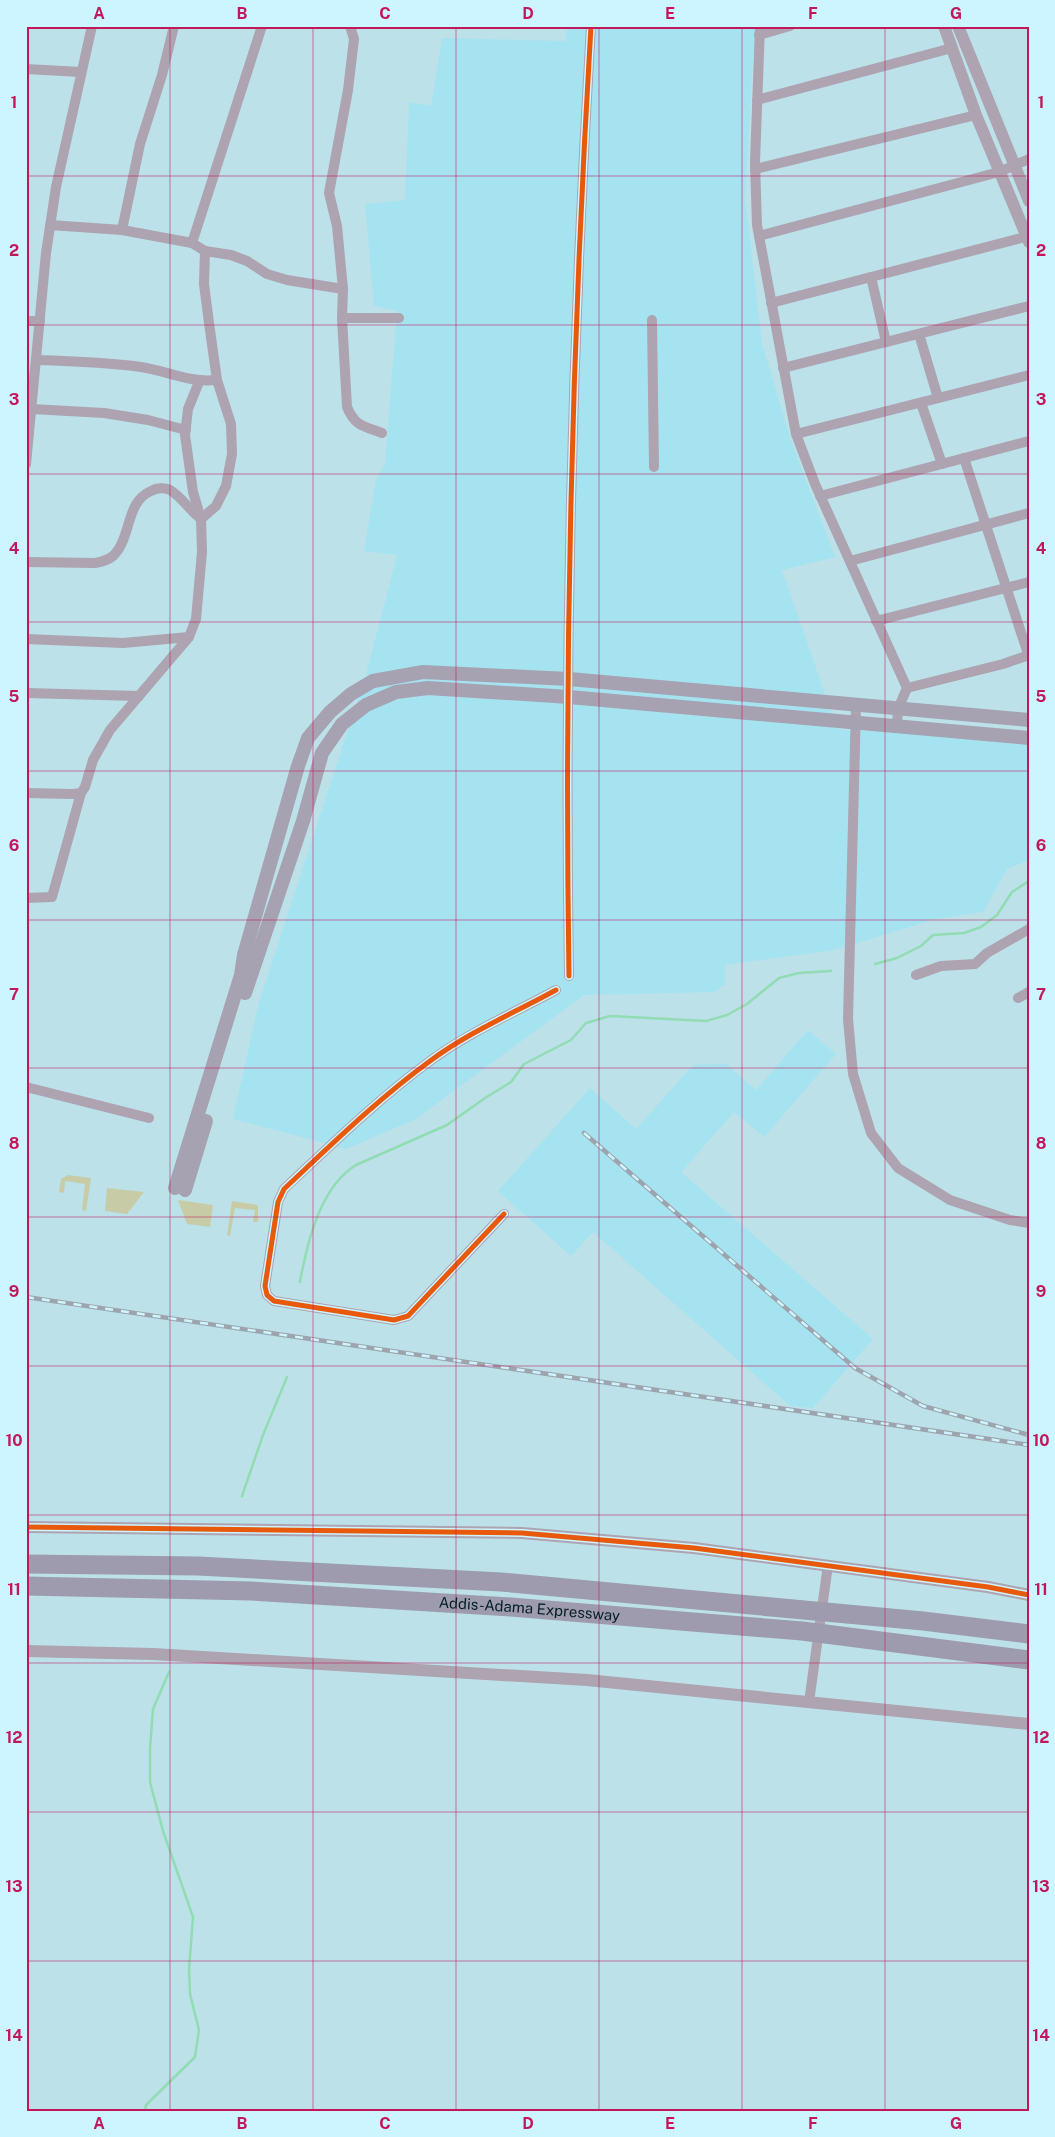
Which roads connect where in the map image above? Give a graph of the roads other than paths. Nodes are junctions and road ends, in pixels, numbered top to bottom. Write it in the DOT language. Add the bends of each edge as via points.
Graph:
graph roads {
  1 [pos="92,26"];
  2 [pos="174,26"];
  3 [pos="262,26"];
  4 [pos="350,26"];
  5 [pos="591,26"];
  6 [pos="790,26"];
  7 [pos="944,26"];
  8 [pos="958,26"];
  9 [pos="759,31"];
  10 [pos="952,48"];
  11 [pos="26,69"];
  12 [pos="81,72"];
  13 [pos="757,100"];
  14 [pos="976,115"];
  15 [pos="1029,159"];
  16 [pos="1014,166"];
  17 [pos="755,169"];
  18 [pos="999,172"];
  19 [pos="1029,201"];
  20 [pos="50,225"];
  21 [pos="122,230"];
  22 [pos="759,236"];
  23 [pos="1028,238"];
  24 [pos="192,243"];
  25 [pos="205,251"];
  26 [pos="870,277"];
  27 [pos="343,289"];
  28 [pos="771,303"];
  29 [pos="1029,306"];
  30 [pos="342,318"];
  31 [pos="399,318"];
  32 [pos="652,320"];
  33 [pos="26,321"];
  34 [pos="40,321"];
  35 [pos="919,334"];
  36 [pos="886,342"];
  37 [pos="36,360"];
  38 [pos="783,368"];
  39 [pos="1029,376"];
  40 [pos="217,380"];
  41 [pos="199,382"];
  42 [pos="938,398"];
  43 [pos="921,403"];
  44 [pos="32,409"];
  45 [pos="186,430"];
  46 [pos="382,433"];
  47 [pos="796,434"];
  48 [pos="1029,441"];
  49 [pos="964,458"];
  50 [pos="26,464"];
  51 [pos="942,464"];
  52 [pos="654,467"];
  53 [pos="820,496"];
  54 [pos="1029,513"];
  55 [pos="201,519"];
  56 [pos="986,524"];
  57 [pos="850,561"];
  58 [pos="26,562"];
  59 [pos="1029,582"];
  60 [pos="1006,588"];
  61 [pos="876,621"];
  62 [pos="188,637"];
  63 [pos="26,639"];
  64 [pos="1029,656"];
  65 [pos="569,680"];
  66 [pos="907,688"];
  67 [pos="26,693"];
  68 [pos="138,696"];
  69 [pos="569,697"];
  70 [pos="856,706"];
  71 [pos="898,708"];
  72 [pos="1029,720"];
  73 [pos="855,722"];
  74 [pos="897,725"];
  75 [pos="1029,738"];
  76 [pos="81,792"];
  77 [pos="26,793"];
  78 [pos="26,898"];
  79 [pos="1029,929"];
  80 [pos="916,975"];
  81 [pos="569,976"];
  82 [pos="556,990"];
  83 [pos="1029,992"];
  84 [pos="1018,998"];
  85 [pos="26,1087"];
  86 [pos="149,1118"];
  87 [pos="504,1214"];
  88 [pos="1029,1223"];
  89 [pos="26,1526"];
  90 [pos="26,1564"];
  91 [pos="828,1565"];
  92 [pos="26,1586"];
  93 [pos="1029,1595"];
  94 [pos="1029,1634"];
  95 [pos="26,1651"];
  96 [pos="1029,1660"];
  97 [pos="809,1702"];
  98 [pos="1029,1724"];
  1 -- 12 [label="street"];
  2 -- 21 [label="street" via="140,144"];
  3 -- 24 [label="street"];
  4 -- 27 [label="street" via="354,39 348,90 329,193 337,226"];
  5 -- 65 [label="street" via="571,517"];
  6 -- 9 [label="street"];
  7 -- 10 [label="street"];
  8 -- 16 [label="street"];
  9 -- 13 [label="street"];
  10 -- 13 [label="street"];
  10 -- 14 [label="street"];
  11 -- 12 [label="street"];
  12 -- 20 [label="street"];
  13 -- 17 [label="street"];
  14 -- 17 [label="street"];
  14 -- 18 [label="street"];
  15 -- 16 [label="street"];
  16 -- 18 [label="street"];
  16 -- 19 [label="street"];
  17 -- 22 [label="street"];
  18 -- 22 [label="street"];
  18 -- 23 [label="street"];
  20 -- 21 [label="street"];
  20 -- 34 [label="street"];
  21 -- 24 [label="street"];
  22 -- 28 [label="street"];
  23 -- 26 [label="street"];
  24 -- 25 [label="street"];
  25 -- 27 [label="street" via="231,255 267,274 287,280"];
  25 -- 40 [label="street" via="204,284"];
  26 -- 28 [label="street"];
  26 -- 36 [label="street"];
  27 -- 30 [label="street"];
  28 -- 38 [label="street"];
  29 -- 35 [label="street"];
  30 -- 31 [label="street"];
  30 -- 46 [label="street" via="347,407 357,424"];
  32 -- 52 [label="street"];
  33 -- 34 [label="street"];
  34 -- 37 [label="street"];
  35 -- 36 [label="street"];
  35 -- 42 [label="street"];
  36 -- 38 [label="street"];
  37 -- 41 [label="street" via="90,361 142,367"];
  37 -- 44 [label="street"];
  38 -- 47 [label="street"];
  39 -- 42 [label="street"];
  40 -- 41 [label="street"];
  40 -- 55 [label="street" via="231,424 232,454 226,486 216,506"];
  41 -- 45 [label="street" via="188,409"];
  42 -- 43 [label="street"];
  43 -- 47 [label="street"];
  43 -- 51 [label="street"];
  44 -- 45 [label="street" via="104,413"];
  44 -- 50 [label="street"];
  45 -- 55 [label="street" via="193,492"];
  47 -- 53 [label="street"];
  48 -- 49 [label="street"];
  49 -- 51 [label="street"];
  49 -- 56 [label="street"];
  51 -- 53 [label="street"];
  53 -- 57 [label="street"];
  54 -- 56 [label="street"];
  55 -- 58 [label="street" via="169,489 157,488 143,494 130,516 122,543 105,561"];
  55 -- 62 [label="street" via="202,552 196,619"];
  56 -- 57 [label="street"];
  56 -- 60 [label="street"];
  57 -- 61 [label="street"];
  59 -- 60 [label="street"];
  60 -- 61 [label="street"];
  60 -- 64 [label="street"];
  61 -- 66 [label="street"];
  62 -- 63 [label="street" via="123,642"];
  62 -- 68 [label="street"];
  64 -- 66 [label="street"];
  65 -- 69 [label="street"];
  65 -- 69 [label="main road" via="423,672 400,675 373,681 351,694 308,738 180,1189 258,960 322,753 342,724 366,705 396,692 420,689"];
  65 -- 70 [label="main road"];
  66 -- 71 [label="street"];
  67 -- 68 [label="street"];
  68 -- 76 [label="street" via="101,744"];
  69 -- 73 [label="main road"];
  69 -- 81 [label="street"];
  70 -- 71 [label="main road"];
  70 -- 73 [label="street"];
  71 -- 72 [label="main road"];
  71 -- 74 [label="street"];
  73 -- 74 [label="main road"];
  73 -- 88 [label="street" via="848,1005 853,1074 868,1125 898,1168 950,1200"];
  74 -- 75 [label="main road"];
  76 -- 77 [label="street"];
  76 -- 78 [label="street" via="52,897"];
  79 -- 80 [label="street" via="987,953 975,964 941,966"];
  82 -- 87 [label="street" via="485,1026 431,1061 371,1108 284,1189 278,1202 265,1286 267,1295 274,1301 394,1320 408,1316"];
  83 -- 84 [label="street"];
  85 -- 86 [label="street"];
  89 -- 91 [label="street" via="522,1533 694,1548"];
  90 -- 94 [label="highway, Addis-Adama Expressway" via="198,1566 501,1582 923,1621"];
  91 -- 93 [label="street"];
  91 -- 97 [label="street"];
  92 -- 96 [label="highway, Addis-Adama Expressway" via="251,1591 511,1607 802,1632"];
  95 -- 97 [label="street" via="153,1654 587,1680"];
  97 -- 98 [label="street"];
}
